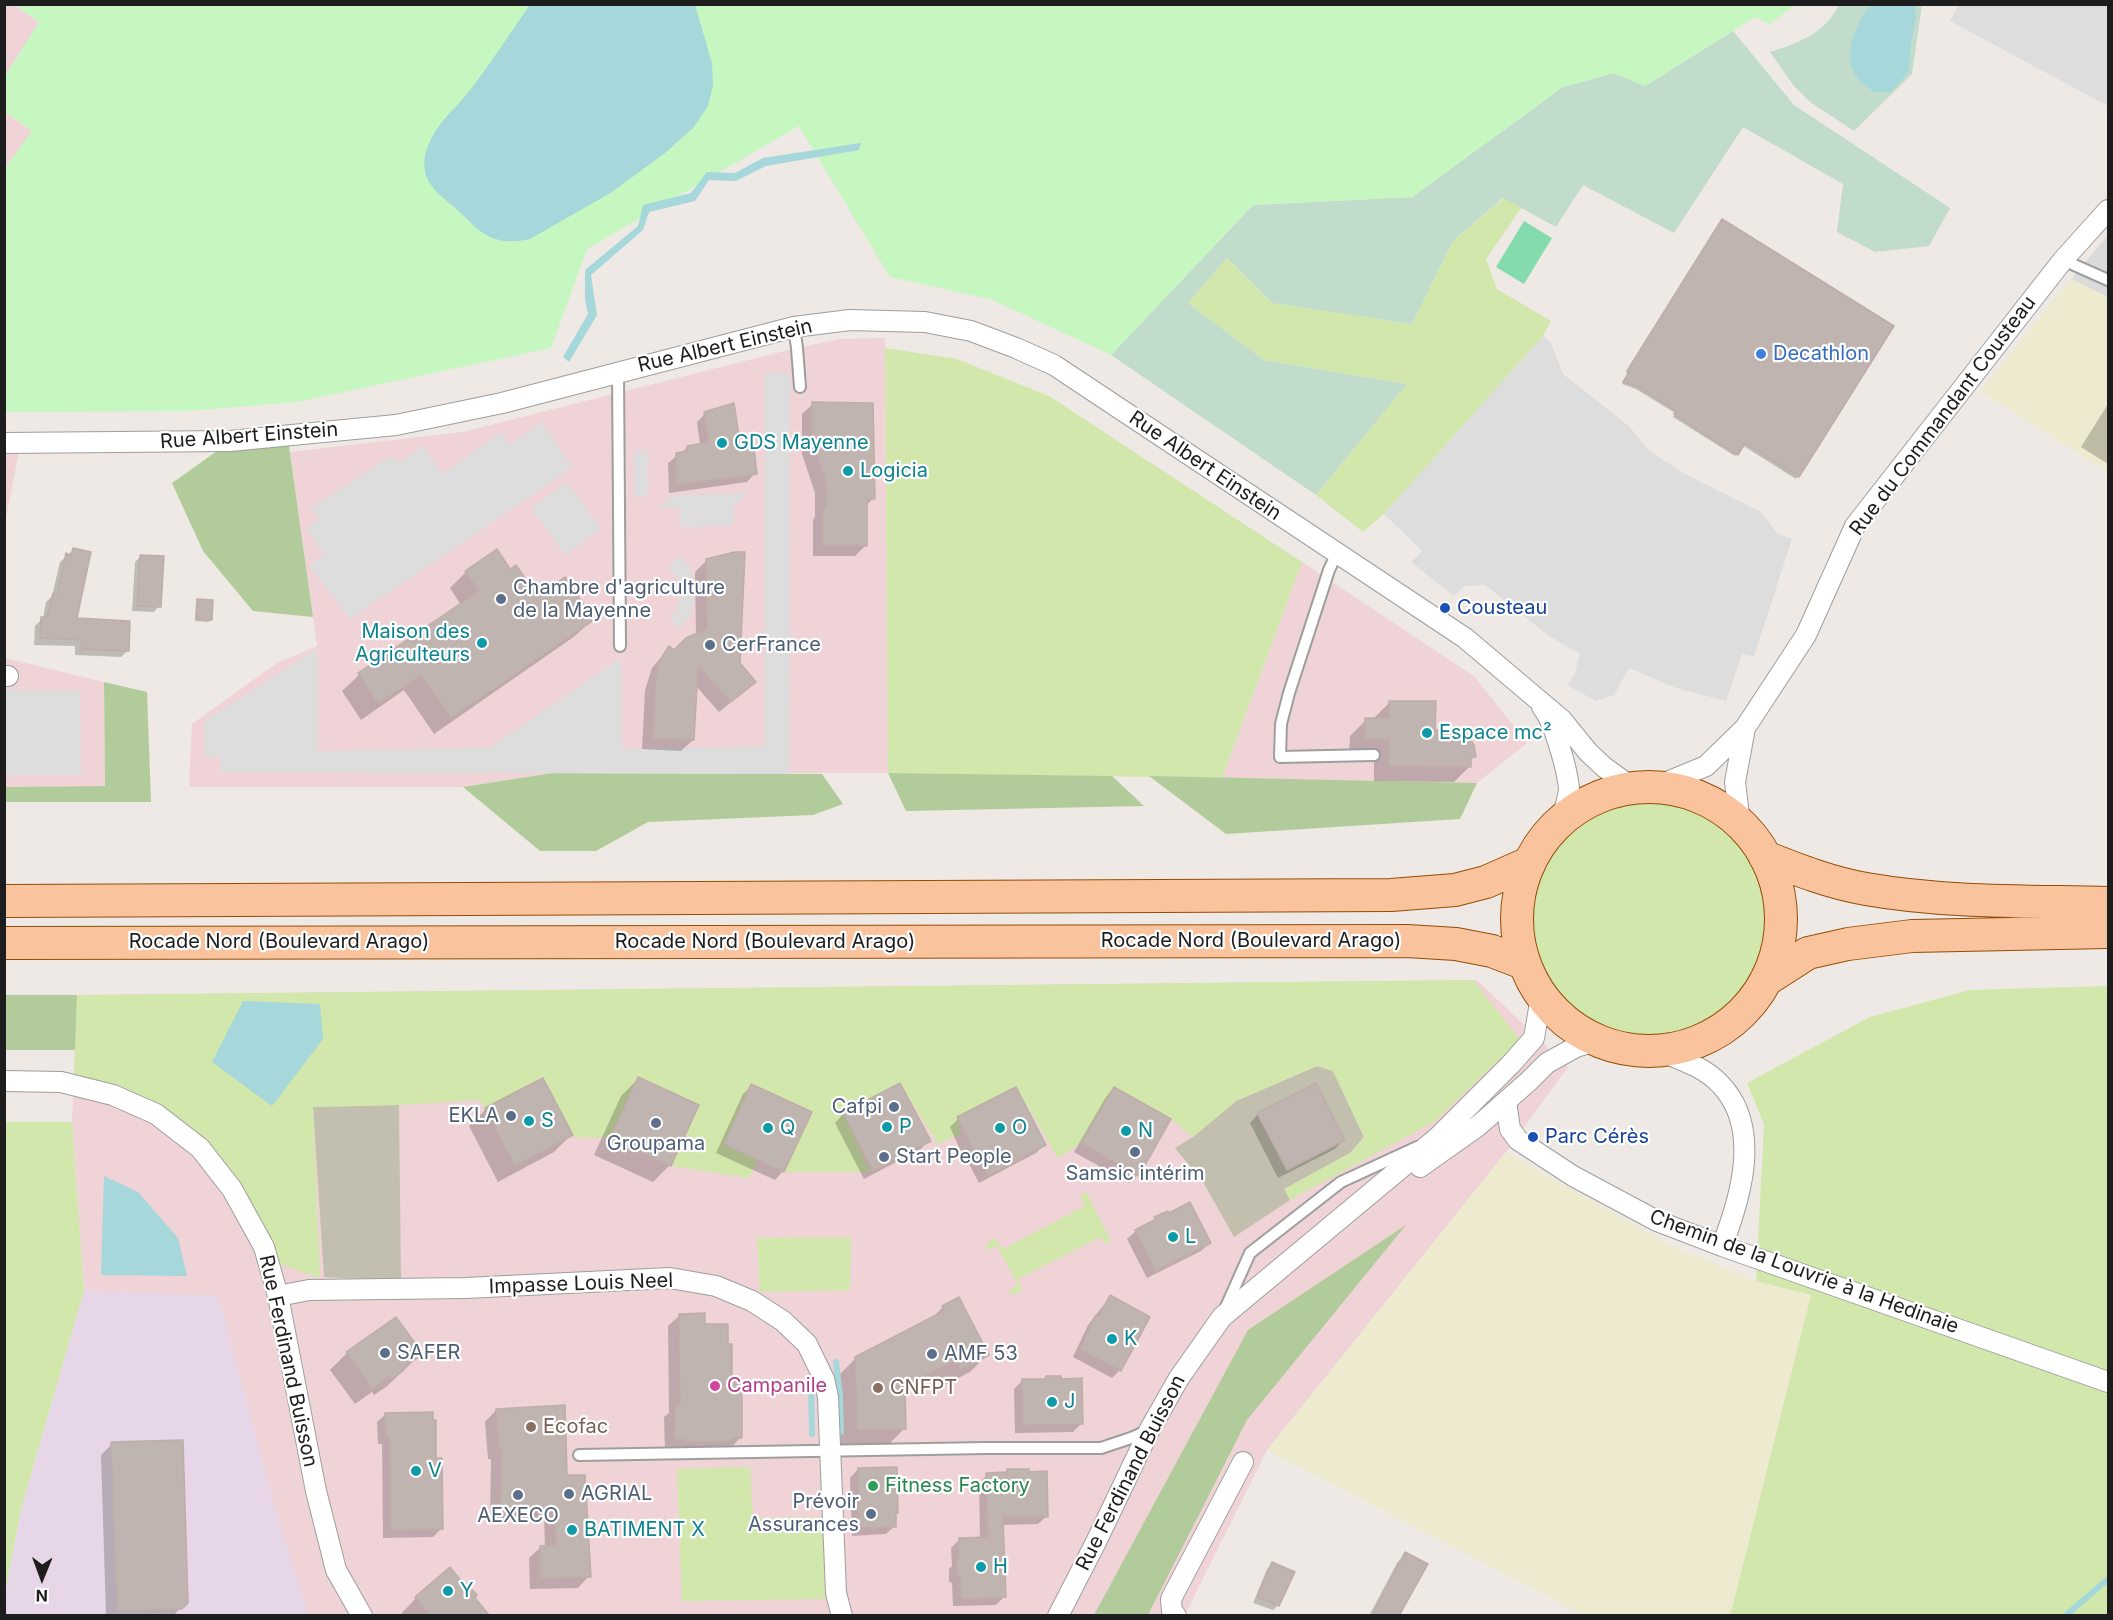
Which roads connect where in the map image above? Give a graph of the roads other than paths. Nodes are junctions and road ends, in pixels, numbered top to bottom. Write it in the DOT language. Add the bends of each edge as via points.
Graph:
graph roads {
  1 [pos="2109,210"];
  2 [pos="2063,260"];
  3 [pos="2109,280"];
  4 [pos="794,327"];
  5 [pos="618,372"];
  6 [pos="800,387"];
  7 [pos="4,443"];
  8 [pos="1337,553"];
  9 [pos="621,646"];
  10 [pos="1524,688"];
  11 [pos="1745,728"];
  12 [pos="1374,755"];
  13 [pos="1644,788"];
  14 [pos="1561,820"];
  15 [pos="1740,824"];
  16 [pos="1766,857"];
  17 [pos="1528,863"];
  18 [pos="4,901"];
  19 [pos="2109,903"];
  20 [pos="2109,932"];
  21 [pos="4,943"];
  22 [pos="1523,963"];
  23 [pos="1766,980"];
  24 [pos="1541,997"];
  25 [pos="1596,1041"];
  26 [pos="1660,1051"];
  27 [pos="4,1081"];
  28 [pos="1506,1101"];
  29 [pos="1437,1138"];
  30 [pos="1318,1239"];
  31 [pos="1722,1246"];
  32 [pos="278,1296"];
  33 [pos="1222,1317"];
  34 [pos="2109,1382"];
  35 [pos="1150,1429"];
  36 [pos="830,1450"];
  37 [pos="579,1455"];
  38 [pos="1243,1462"];
  39 [pos="362,1616"];
  40 [pos="842,1616"];
  41 [pos="1058,1616"];
  42 [pos="1176,1616"];
  1 -- 2 [label="street, Rue du Commandant Cousteau"];
  2 -- 3 [label="lane"];
  2 -- 11 [label="street, Rue du Commandant Cousteau" via="1855,526 1806,635"];
  4 -- 5 [label="street, Rue Albert Einstein"];
  4 -- 6 [label="lane"];
  4 -- 8 [label="street, Rue Albert Einstein" via="850,320 925,322 971,331 1016,348 1054,365"];
  5 -- 7 [label="street, Rue Albert Einstein" via="502,403 396,425 230,441"];
  5 -- 9 [label="lane"];
  8 -- 10 [label="street, Rue Albert Einstein" via="1465,638"];
  8 -- 12 [label="lane" via="1289,693 1281,724 1280,757"];
  10 -- 13 [label="street, Rue Albert Einstein" via="1562,720 1604,767"];
  10 -- 14 [label="street, Rue Albert Einstein" via="1546,711 1558,741 1569,789"];
  11 -- 13 [label="street, Rue du Commandant Cousteau" via="1706,766"];
  11 -- 15 [label="street, Rue du Commandant Cousteau" via="1735,782"];
  13 -- 14 [label="main road" via="1607,794"];
  13 -- 15 [label="main road" via="1679,790 1701,798"];
  14 -- 17 [label="main road"];
  15 -- 16 [label="main road"];
  16 -- 19 [label="main road" via="1811,875 1924,897"];
  16 -- 23 [label="main road" via="1779,897 1780,940"];
  17 -- 18 [label="main road" via="1486,882 1455,890 1391,895"];
  17 -- 22 [label="main road" via="1518,895 1516,929"];
  20 -- 23 [label="main road" via="1912,936 1848,944 1808,953"];
  21 -- 22 [label="main road, Rocade Nord (Boulevard Arago)" via="1407,941 1456,944 1492,951"];
  22 -- 24 [label="main road"];
  23 -- 26 [label="main road" via="1747,1008 1722,1029 1692,1044"];
  24 -- 25 [label="main road" via="1566,1023"];
  24 -- 29 [label="street, Rue Ferdinand Buisson" via="1534,1038"];
  25 -- 26 [label="main road" via="1627,1050"];
  25 -- 28 [label="street, Rue Ferdinand Buisson" via="1547,1063"];
  26 -- 31 [label="street" via="1698,1067 1720,1083 1734,1102 1741,1123 1743,1173 1737,1206"];
  27 -- 32 [label="street, Rue Ferdinand Buisson" via="61,1082 112,1095 156,1114 200,1148 232,1189 264,1247"];
  28 -- 30 [label="street, Rue Ferdinand Buisson"];
  28 -- 31 [label="street, Chemin de la Louvrie à la Hedinaie" via="1510,1129 1518,1140 1573,1176 1657,1221"];
  29 -- 30 [label="street, Rue Ferdinand Buisson"];
  29 -- 33 [label="lane" via="1341,1182 1250,1253"];
  30 -- 33 [label="street, Rue Ferdinand Buisson"];
  31 -- 34 [label="street, Chemin de la Louvrie à la Hedinaie"];
  32 -- 36 [label="street, Impasse Louis Neel" via="309,1290 466,1288 670,1278 716,1286 752,1300 807,1344 828,1397"];
  32 -- 39 [label="street, Rue Ferdinand Buisson" via="316,1491 336,1570"];
  33 -- 35 [label="street, Rue Ferdinand Buisson" via="1179,1377"];
  35 -- 36 [label="lane" via="1101,1448"];
  35 -- 41 [label="street, Rue Ferdinand Buisson"];
  36 -- 37 [label="lane"];
  36 -- 40 [label="street, Impasse Louis Neel" via="836,1593"];
  38 -- 42 [label="street" via="1171,1599"];
}
